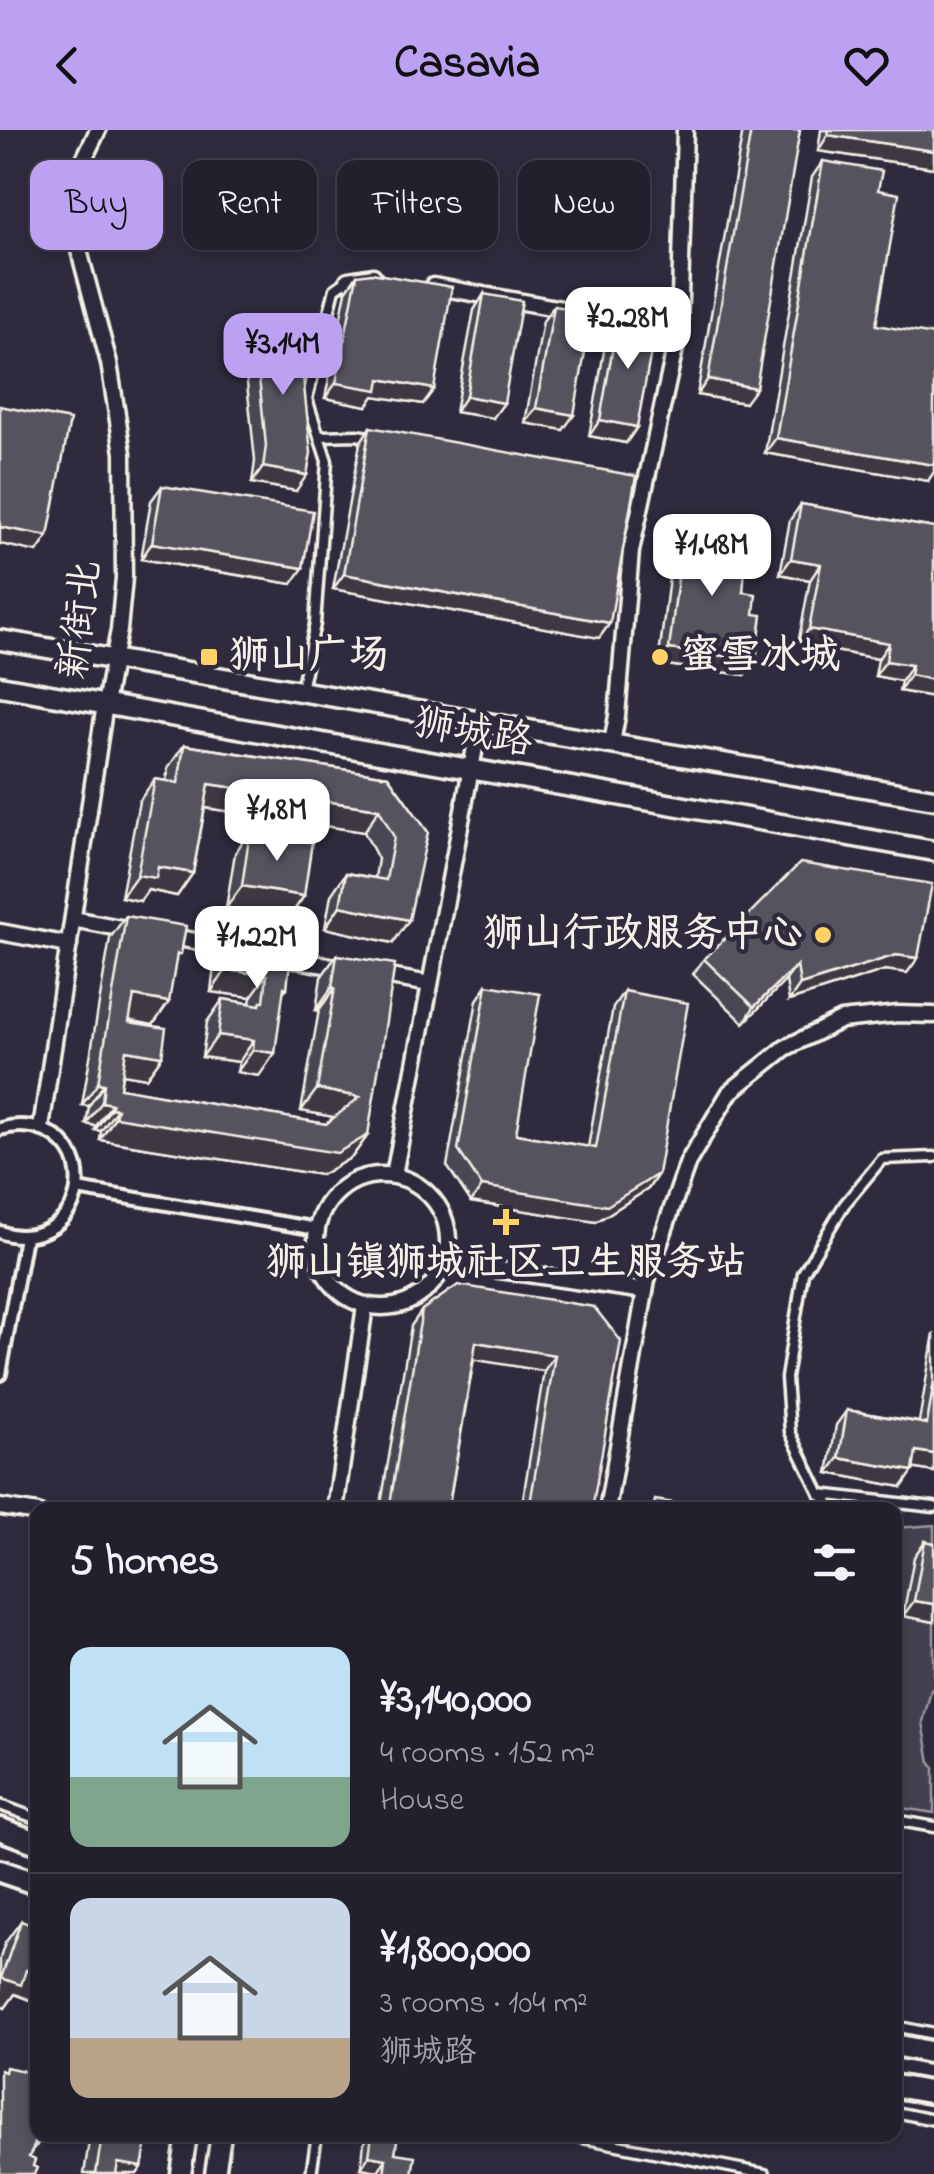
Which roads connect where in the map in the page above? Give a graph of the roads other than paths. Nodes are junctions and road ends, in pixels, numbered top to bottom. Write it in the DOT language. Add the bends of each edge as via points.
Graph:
graph roads {
  1 [pos="98,130"];
  2 [pos="685,130"];
  3 [pos="389,278"];
  4 [pos="348,280"];
  5 [pos="408,282"];
  6 [pos="679,330"];
  7 [pos="319,436"];
  8 [pos="376,438"];
  9 [pos="626,483"];
  10 [pos="645,486"];
  11 [pos="0,640"];
  12 [pos="113,658"];
  13 [pos="0,686"];
  14 [pos="301,690"];
  15 [pos="105,704"];
  16 [pos="480,721"];
  17 [pos="612,744"];
  18 [pos="470,769"];
  19 [pos="934,798"];
  20 [pos="934,851"];
  21 [pos="72,919"];
  22 [pos="0,932"];
  23 [pos="69,945"];
  24 [pos="430,984"];
  25 [pos="934,1015"];
  26 [pos="42,1128"];
  27 [pos="0,1129"];
  28 [pos="934,1158"];
  29 [pos="394,1175"];
  30 [pos="77,1189"];
  31 [pos="316,1229"];
  32 [pos="0,1232"];
  33 [pos="24,1237"];
  34 [pos="444,1262"];
  35 [pos="645,1291"];
  36 [pos="366,1306"];
  37 [pos="0,1374"];
  38 [pos="820,1494"];
  39 [pos="336,1502"];
  40 [pos="608,1502"];
  41 [pos="828,1502"];
  42 [pos="885,1502"];
  43 [pos="902,1504"];
  44 [pos="0,1507"];
  45 [pos="934,1508"];
  46 [pos="30,1513"];
  47 [pos="0,1806"];
  48 [pos="30,1815"];
  49 [pos="902,1821"];
  50 [pos="934,1828"];
  51 [pos="0,1829"];
  52 [pos="30,1840"];
  53 [pos="0,1870"];
  54 [pos="30,1881"];
  55 [pos="902,2027"];
  56 [pos="934,2034"];
  57 [pos="902,2046"];
  58 [pos="934,2053"];
  59 [pos="902,2087"];
  60 [pos="934,2093"];
  61 [pos="902,2113"];
  62 [pos="934,2120"];
  63 [pos="186,2142"];
  64 [pos="220,2142"];
  65 [pos="316,2142"];
  66 [pos="624,2142"];
  67 [pos="181,2174"];
  68 [pos="214,2174"];
  69 [pos="311,2174"];
  70 [pos="766,2174"];
  1 -- 12 [label="street, 新街北" via="65,198 109,363 123,453 124,578"];
  2 -- 6 [label="street"];
  3 -- 4 [label="street"];
  4 -- 7 [label="lane" via="335,289 307,399"];
  5 -- 6 [label="street"];
  6 -- 10 [label="street"];
  7 -- 8 [label="lane"];
  7 -- 14 [label="lane" via="326,479 315,624"];
  9 -- 10 [label="lane"];
  10 -- 17 [label="street" via="631,550"];
  11 -- 12 [label="street, 狮城路"];
  12 -- 14 [label="street, 狮城路"];
  12 -- 15 [label="street, 新街北"];
  13 -- 15 [label="street, 狮城路"];
  14 -- 16 [label="street, 狮城路"];
  15 -- 18 [label="street, 狮城路"];
  15 -- 21 [label="street, 新街北"];
  16 -- 17 [label="street, 狮城路"];
  16 -- 18 [label="street"];
  17 -- 19 [label="street, 狮城路"];
  18 -- 20 [label="street, 狮城路"];
  18 -- 24 [label="street"];
  21 -- 23 [label="street, 新街北"];
  21 -- 24 [label="street"];
  22 -- 23 [label="street"];
  23 -- 26 [label="street, 新街北"];
  24 -- 29 [label="street"];
  25 -- 35 [label="street" via="841,1020 785,1048 730,1092 688,1162"];
  26 -- 27 [label="street"];
  26 -- 30 [label="street" via="67,1147"];
  28 -- 38 [label="lane" via="882,1158 803,1274 786,1378 790,1432"];
  29 -- 31 [label="street" via="349,1182 331,1197"];
  29 -- 34 [label="street" via="416,1183 440,1208 448,1230"];
  30 -- 31 [label="street"];
  30 -- 33 [label="street" via="58,1223"];
  31 -- 36 [label="street" via="328,1280"];
  32 -- 33 [label="street"];
  33 -- 37 [label="street"];
  34 -- 35 [label="street"];
  34 -- 36 [label="street" via="439,1276 411,1302"];
  35 -- 40 [label="street"];
  36 -- 39 [label="street"];
  38 -- 41 [label="lane"];
  38 -- 42 [label="lane"];
  43 -- 45 [label="lane"];
  44 -- 46 [label="street"];
  47 -- 48 [label="lane"];
  49 -- 50 [label="lane"];
  51 -- 52 [label="main road"];
  53 -- 54 [label="main road"];
  55 -- 56 [label="lane"];
  57 -- 58 [label="main road"];
  59 -- 60 [label="main road"];
  61 -- 62 [label="lane"];
  63 -- 67 [label="street"];
  64 -- 68 [label="street"];
  65 -- 69 [label="lane"];
  66 -- 70 [label="lane"];
}
